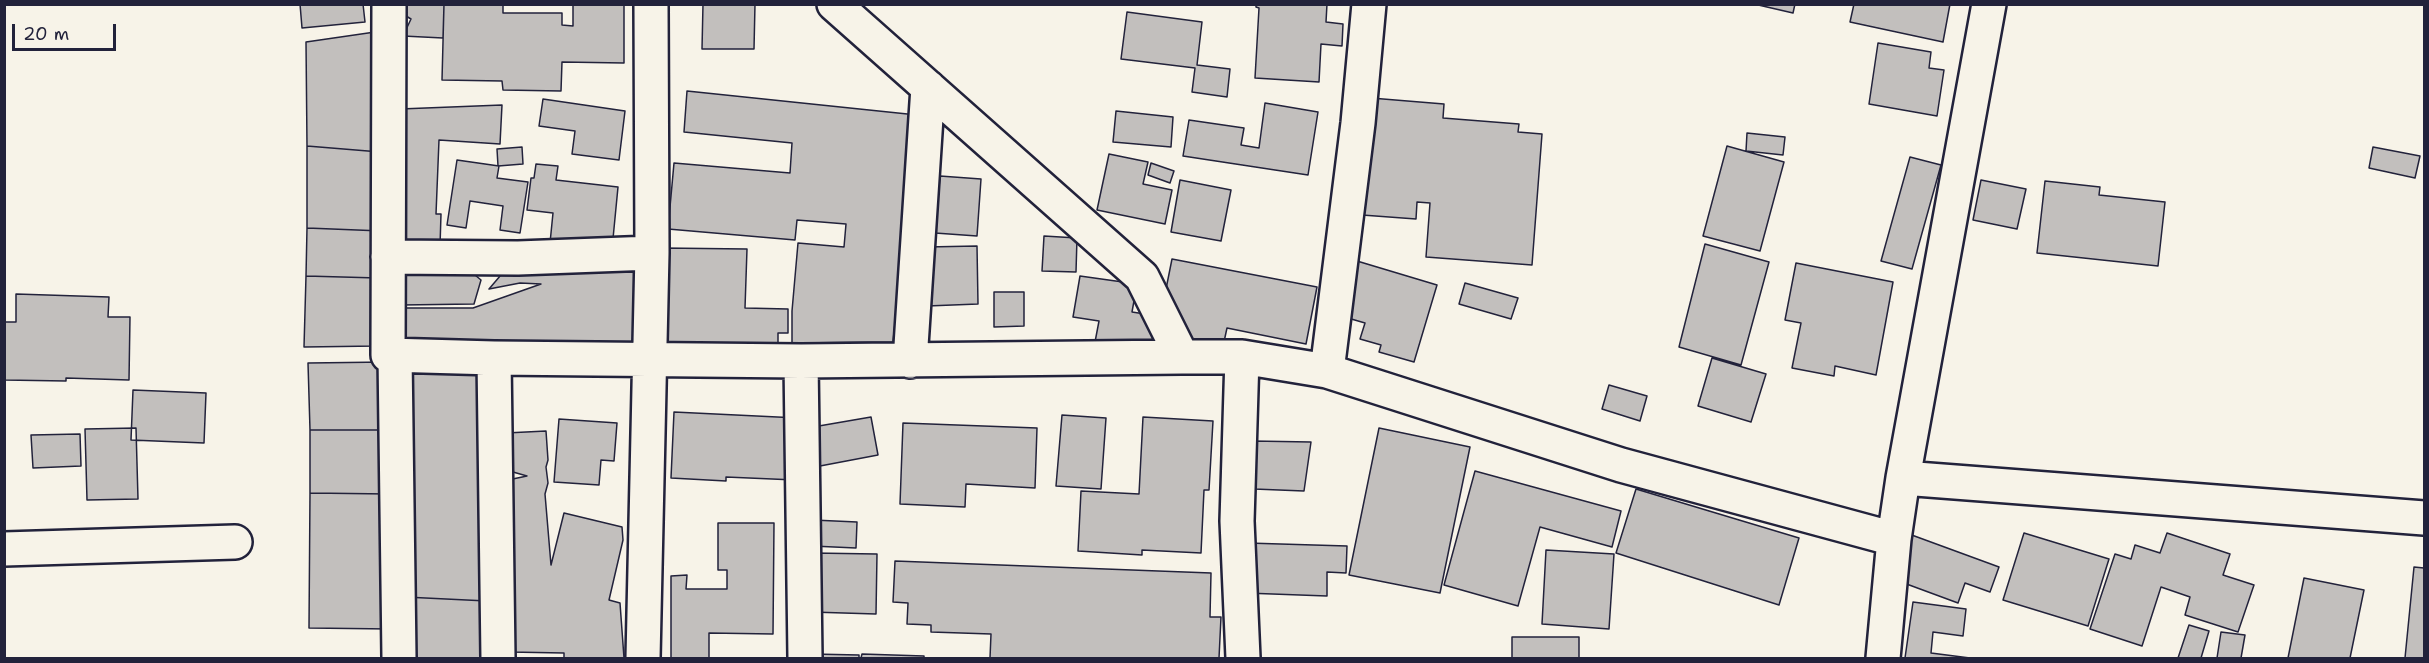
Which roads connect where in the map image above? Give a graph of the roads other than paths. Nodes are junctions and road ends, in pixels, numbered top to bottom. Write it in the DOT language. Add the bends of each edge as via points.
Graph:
graph roads {
  1 [pos="389,4"];
  2 [pos="651,4"];
  3 [pos="834,4"];
  4 [pos="1369,4"];
  5 [pos="1989,4"];
  6 [pos="928,87"];
  7 [pos="652,253"];
  8 [pos="388,257"];
  9 [pos="395,355"];
  10 [pos="1182,357"];
  11 [pos="1242,357"];
  12 [pos="494,358"];
  13 [pos="648,359"];
  14 [pos="801,361"];
  15 [pos="910,361"];
  16 [pos="1327,371"];
  17 [pos="1903,478"];
  18 [pos="2424,518"];
  19 [pos="1894,539"];
  20 [pos="235,542"];
  21 [pos="4,549"];
  22 [pos="399,658"];
  23 [pos="498,658"];
  24 [pos="643,658"];
  25 [pos="805,658"];
  26 [pos="1243,658"];
  27 [pos="1883,658"];
  1 -- 8 [label="street"];
  2 -- 7 [label="street"];
  3 -- 6 [label="street"];
  4 -- 16 [label="street"];
  5 -- 17 [label="street"];
  6 -- 10 [label="street" via="1143,277"];
  6 -- 15 [label="street"];
  7 -- 8 [label="street"];
  7 -- 13 [label="street"];
  8 -- 9 [label="street" via="387,355"];
  9 -- 12 [label="street"];
  9 -- 22 [label="street"];
  10 -- 11 [label="street"];
  10 -- 15 [label="street"];
  11 -- 16 [label="street"];
  11 -- 26 [label="street" via="1237,521"];
  12 -- 13 [label="street"];
  12 -- 23 [label="street"];
  13 -- 14 [label="street"];
  13 -- 24 [label="street"];
  14 -- 15 [label="street"];
  14 -- 25 [label="street"];
  16 -- 19 [label="street" via="1621,465"];
  17 -- 18 [label="street"];
  17 -- 19 [label="street"];
  19 -- 27 [label="street"];
  20 -- 21 [label="street"];
}
